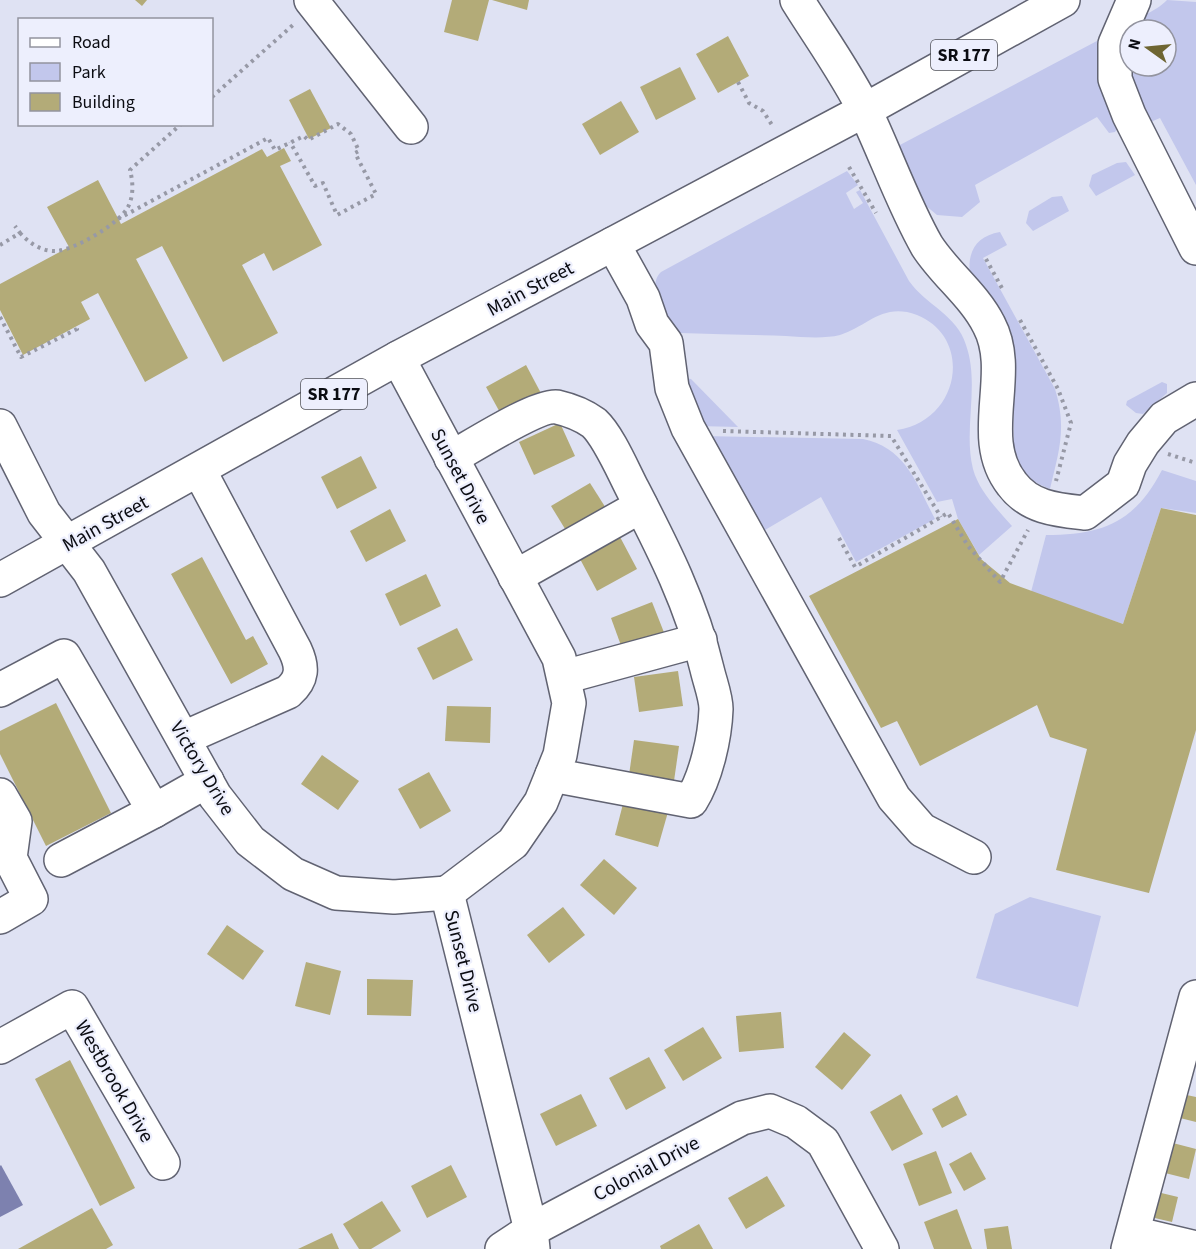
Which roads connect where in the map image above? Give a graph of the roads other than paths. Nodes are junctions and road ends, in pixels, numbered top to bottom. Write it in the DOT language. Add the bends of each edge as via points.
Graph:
graph roads {
  1 [pos="798,0"];
  2 [pos="1063,0"];
  3 [pos="1134,0"];
  4 [pos="304,11"];
  5 [pos="865,110"];
  6 [pos="411,127"];
  7 [pos="613,244"];
  8 [pos="1196,248"];
  9 [pos="398,358"];
  10 [pos="1196,399"];
  11 [pos="0,426"];
  12 [pos="452,458"];
  13 [pos="199,470"];
  14 [pos="641,506"];
  15 [pos="68,542"];
  16 [pos="516,577"];
  17 [pos="0,580"];
  18 [pos="700,640"];
  19 [pos="564,677"];
  20 [pos="0,690"];
  21 [pos="184,738"];
  22 [pos="552,775"];
  23 [pos="207,781"];
  24 [pos="0,795"];
  25 [pos="154,811"];
  26 [pos="974,857"];
  27 [pos="61,860"];
  28 [pos="447,893"];
  29 [pos="0,917"];
  30 [pos="1196,997"];
  31 [pos="0,1047"];
  32 [pos="163,1163"];
  33 [pos="532,1239"];
  34 [pos="1130,1241"];
  35 [pos="1196,1248"];
  36 [pos="502,1249"];
  37 [pos="882,1249"];
  1 -- 5 [label="street"];
  2 -- 5 [label="street, Main Street / SR 177"];
  3 -- 8 [label="street" via="1116,44 1115,79 1128,115"];
  4 -- 6 [label="street"];
  5 -- 7 [label="street, Main Street / SR 177"];
  5 -- 10 [label="street" via="927,245 989,324 996,344 994,430 999,461 1012,484 1030,501 1085,513 1123,484 1130,464 1164,418"];
  7 -- 9 [label="street, Main Street / SR 177"];
  7 -- 26 [label="street" via="643,298 652,324 666,343 672,388 688,428 894,798 922,830"];
  9 -- 12 [label="street, Sunset Drive"];
  9 -- 13 [label="street, Main Street / SR 177"];
  11 -- 15 [label="street, Victory Drive" via="44,513"];
  12 -- 14 [label="street" via="536,411 554,406 595,424"];
  12 -- 16 [label="street, Sunset Drive"];
  13 -- 15 [label="street, Main Street / SR 177"];
  13 -- 21 [label="street" via="295,650 301,675 288,692"];
  14 -- 16 [label="street"];
  14 -- 18 [label="street" via="679,583"];
  15 -- 17 [label="street, Main Street / SR 177"];
  15 -- 21 [label="street, Victory Drive" via="89,571"];
  16 -- 19 [label="street, Sunset Drive" via="559,658"];
  18 -- 19 [label="street"];
  18 -- 22 [label="street" via="716,708 711,743 691,801"];
  19 -- 22 [label="street, Sunset Drive" via="569,703 560,755"];
  20 -- 25 [label="street" via="64,656"];
  21 -- 23 [label="street, Victory Drive"];
  22 -- 28 [label="street, Sunset Drive" via="541,802 513,843"];
  23 -- 25 [label="street"];
  23 -- 28 [label="street, Victory Drive" via="250,841 293,874 336,893 394,897"];
  24 -- 29 [label="street" via="15,821 10,858 31,899"];
  25 -- 27 [label="street"];
  28 -- 33 [label="street, Sunset Drive"];
  30 -- 34 [label="street"];
  31 -- 32 [label="street, Westbrook Drive" via="72,1007"];
  33 -- 36 [label="street, Colonial Drive"];
  33 -- 37 [label="street, Colonial Drive" via="742,1118 770,1111 796,1122 824,1142"];
  34 -- 35 [label="street"];
}
